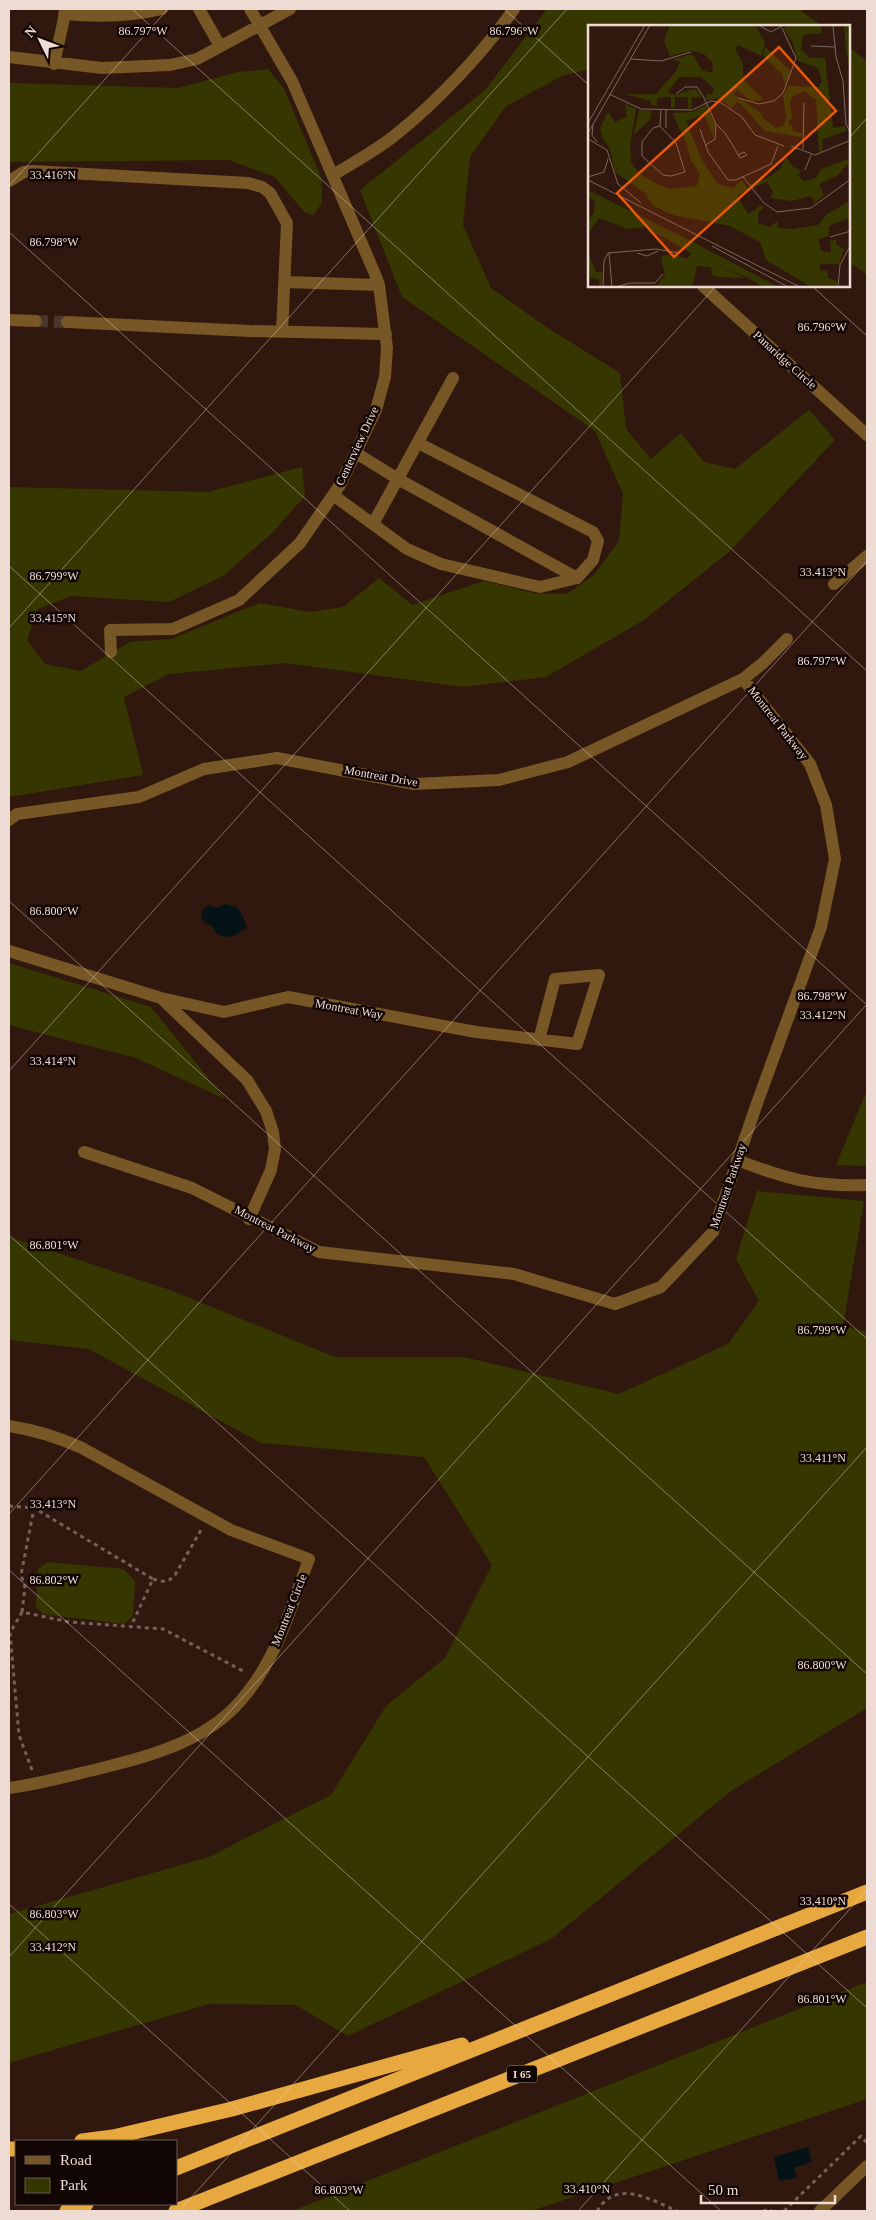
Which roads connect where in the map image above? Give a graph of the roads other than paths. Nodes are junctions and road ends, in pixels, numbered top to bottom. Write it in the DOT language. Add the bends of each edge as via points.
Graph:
graph roads {
  1 [pos="162,9"];
  2 [pos="199,9"];
  3 [pos="250,9"];
  4 [pos="290,9"];
  5 [pos="514,9"];
  6 [pos="65,12"];
  7 [pos="260,25"];
  8 [pos="220,46"];
  9 [pos="9,57"];
  10 [pos="54,64"];
  11 [pos="333,175"];
  12 [pos="9,182"];
  13 [pos="285,282"];
  14 [pos="379,285"];
  15 [pos="705,288"];
  16 [pos="9,320"];
  17 [pos="36,321"];
  18 [pos="67,322"];
  19 [pos="282,332"];
  20 [pos="386,334"];
  21 [pos="453,378"];
  22 [pos="867,435"];
  23 [pos="418,443"];
  24 [pos="356,453"];
  25 [pos="398,479"];
  26 [pos="334,495"];
  27 [pos="373,524"];
  28 [pos="867,556"];
  29 [pos="577,578"];
  30 [pos="834,584"];
  31 [pos="787,639"];
  32 [pos="111,652"];
  33 [pos="743,679"];
  34 [pos="9,820"];
  35 [pos="9,951"];
  36 [pos="161,998"];
  37 [pos="538,1040"];
  38 [pos="84,1152"];
  39 [pos="737,1160"];
  40 [pos="867,1185"];
  41 [pos="249,1219"];
  42 [pos="9,1426"];
  43 [pos="9,1788"];
  44 [pos="867,1892"];
  45 [pos="867,1936"];
  46 [pos="538,2024"];
  47 [pos="90,2140"];
  48 [pos="867,2166"];
  49 [pos="178,2167"];
  50 [pos="83,2205"];
  51 [pos="67,2211"];
  52 [pos="176,2211"];
  53 [pos="820,2211"];
  1 -- 6 [label="street" via="107,17"];
  2 -- 8 [label="street"];
  3 -- 7 [label="street, Centerview Drive"];
  4 -- 7 [label="street"];
  5 -- 11 [label="street" via="498,32 444,90 394,136"];
  6 -- 10 [label="street"];
  7 -- 8 [label="street"];
  7 -- 11 [label="street, Centerview Drive" via="292,81"];
  8 -- 10 [label="street" via="197,59 170,65 102,68"];
  9 -- 10 [label="street"];
  11 -- 14 [label="street, Centerview Drive"];
  12 -- 13 [label="street" via="24,172 32,171 248,183 262,187 270,193 287,223"];
  13 -- 14 [label="street"];
  13 -- 19 [label="street"];
  14 -- 20 [label="street, Centerview Drive"];
  15 -- 22 [label="street, Panaridge Circle"];
  16 -- 17 [label="street"];
  18 -- 19 [label="street"];
  19 -- 20 [label="street"];
  20 -- 24 [label="street, Centerview Drive" via="385,376 376,410"];
  21 -- 23 [label="street"];
  23 -- 25 [label="street"];
  23 -- 29 [label="street" via="593,532 598,541 593,560"];
  24 -- 25 [label="street"];
  24 -- 26 [label="street, Centerview Drive"];
  25 -- 27 [label="street"];
  25 -- 29 [label="street"];
  26 -- 27 [label="street"];
  26 -- 32 [label="street, Centerview Drive" via="300,543 239,600 174,629 110,630"];
  27 -- 29 [label="street" via="407,549 442,564 540,588"];
  28 -- 30 [label="street"];
  31 -- 33 [label="street, Montreat Drive"];
  33 -- 34 [label="street, Montreat Drive" via="568,762 499,780 414,784 277,758 204,769 139,797 17,814"];
  33 -- 39 [label="street, Montreat Parkway" via="810,764 826,805 835,859 821,927"];
  35 -- 36 [label="street, Montreat Way"];
  36 -- 37 [label="street, Montreat Way" via="224,1012 288,997 476,1032"];
  36 -- 41 [label="street, Montreat Way" via="247,1080 266,1111 275,1149 271,1170"];
  37 -- 37 [label="street, Montreat Way" via="577,1044 599,975 555,979"];
  38 -- 41 [label="street, Montreat Parkway" via="192,1188 225,1203"];
  39 -- 40 [label="street" via="804,1182"];
  39 -- 41 [label="street, Montreat Parkway" via="713,1232 661,1287 615,1304 514,1274 319,1252"];
  42 -- 43 [label="street, Montreat Circle" via="59,1438 82,1448 231,1530 309,1559 276,1645 248,1693 226,1717 176,1747 38,1784"];
  44 -- 46 [label="highway"];
  45 -- 52 [label="highway, I 65"];
  46 -- 47 [label="highway" via="232,2109"];
  46 -- 49 [label="highway"];
  48 -- 53 [label="street"];
  50 -- 51 [label="highway"];
}
